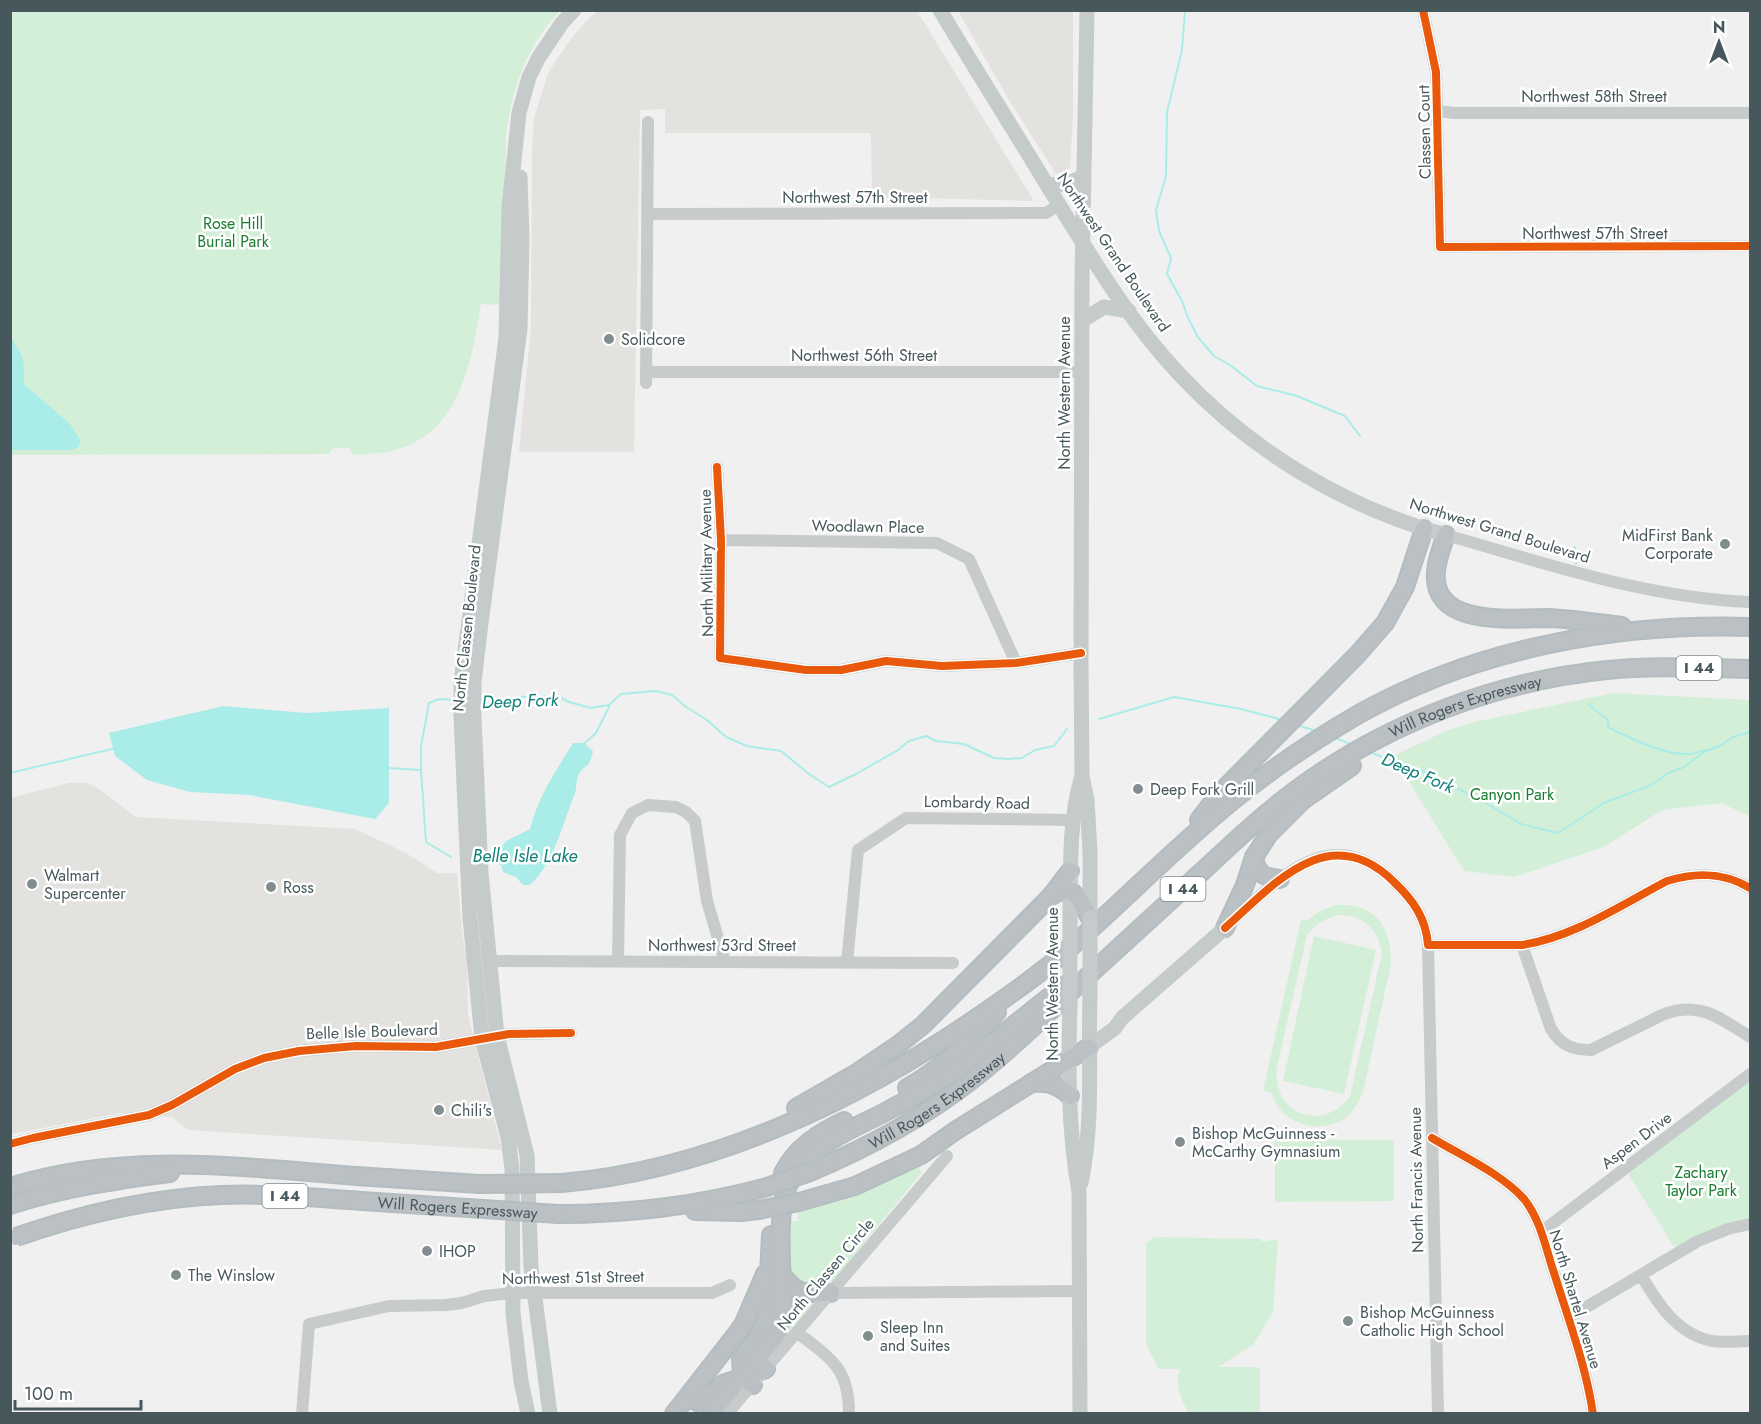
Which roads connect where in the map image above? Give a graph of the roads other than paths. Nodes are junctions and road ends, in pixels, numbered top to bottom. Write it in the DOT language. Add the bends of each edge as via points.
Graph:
graph roads {
  1 [pos="574,10"];
  2 [pos="940,10"];
  3 [pos="1087,10"];
  4 [pos="1422,13"];
  5 [pos="1438,111"];
  6 [pos="1750,113"];
  7 [pos="648,122"];
  8 [pos="1083,177"];
  9 [pos="1047,185"];
  10 [pos="1059,205"];
  11 [pos="648,214"];
  12 [pos="1083,243"];
  13 [pos="1750,246"];
  14 [pos="1440,247"];
  15 [pos="1129,311"];
  16 [pos="1083,320"];
  17 [pos="1082,372"];
  18 [pos="717,467"];
  19 [pos="1424,529"];
  20 [pos="1446,535"];
  21 [pos="721,540"];
  22 [pos="1750,602"];
  23 [pos="1750,627"];
  24 [pos="1647,629"];
  25 [pos="1081,653"];
  26 [pos="1016,663"];
  27 [pos="1750,669"];
  28 [pos="1327,775"];
  29 [pos="1082,776"];
  30 [pos="1073,820"];
  31 [pos="1254,857"];
  32 [pos="1169,858"];
  33 [pos="1070,871"];
  34 [pos="1280,879"];
  35 [pos="1750,888"];
  36 [pos="1071,891"];
  37 [pos="1051,896"];
  38 [pos="1089,910"];
  39 [pos="478,917"];
  40 [pos="1225,928"];
  41 [pos="1128,939"];
  42 [pos="1428,945"];
  43 [pos="1522,945"];
  44 [pos="490,961"];
  45 [pos="618,961"];
  46 [pos="725,962"];
  47 [pos="847,962"];
  48 [pos="953,963"];
  49 [pos="1020,988"];
  50 [pos="1079,1006"];
  51 [pos="1118,1023"];
  52 [pos="1089,1028"];
  53 [pos="571,1033"];
  54 [pos="490,1037"];
  55 [pos="1750,1037"];
  56 [pos="1089,1047"];
  57 [pos="1070,1059"];
  58 [pos="1750,1074"];
  59 [pos="1030,1084"];
  60 [pos="1070,1096"];
  61 [pos="1432,1138"];
  62 [pos="10,1144"];
  63 [pos="734,1144"];
  64 [pos="947,1156"];
  65 [pos="218,1166"];
  66 [pos="10,1186"];
  67 [pos="1079,1192"];
  68 [pos="10,1205"];
  69 [pos="661,1210"];
  70 [pos="1750,1224"];
  71 [pos="1541,1232"];
  72 [pos="12,1239"];
  73 [pos="771,1256"];
  74 [pos="1641,1275"];
  75 [pos="783,1276"];
  76 [pos="730,1285"];
  77 [pos="1079,1291"];
  78 [pos="533,1292"];
  79 [pos="512,1293"];
  80 [pos="831,1293"];
  81 [pos="768,1304"];
  82 [pos="1569,1318"];
  83 [pos="797,1332"];
  84 [pos="1750,1341"];
  85 [pos="766,1369"];
  86 [pos="748,1380"];
  87 [pos="693,1408"];
  88 [pos="302,1413"];
  89 [pos="528,1413"];
  90 [pos="550,1413"];
  91 [pos="674,1413"];
  92 [pos="710,1413"];
  93 [pos="728,1413"];
  94 [pos="849,1413"];
  95 [pos="1080,1413"];
  96 [pos="1438,1413"];
  97 [pos="1593,1413"];
  1 -- 39 [label="main road, North Classen Boulevard" via="538,57 523,94 517,129 509,207 505,399 468,682"];
  2 -- 9 [label="main road, Northwest Grand Boulevard"];
  3 -- 8 [label="main road, North Western Avenue"];
  4 -- 5 [label="street, Classen Court" via="1436,72"];
  5 -- 6 [label="street, Northwest 58th Street"];
  5 -- 14 [label="street, Classen Court"];
  7 -- 11 [label="street"];
  8 -- 9 [label="main road" via="1066,184"];
  8 -- 12 [label="main road, North Western Avenue"];
  9 -- 10 [label="main road, Northwest Grand Boulevard"];
  10 -- 11 [label="street, Northwest 57th Street" via="1046,213"];
  10 -- 12 [label="main road, Northwest Grand Boulevard"];
  11 -- 17 [label="street, Northwest 56th Street" via="646,378"];
  12 -- 15 [label="main road, Northwest Grand Boulevard"];
  12 -- 16 [label="main road, North Western Avenue"];
  13 -- 14 [label="street, Northwest 57th Street"];
  15 -- 16 [label="main road" via="1104,307"];
  15 -- 19 [label="main road, Northwest Grand Boulevard" via="1162,354 1232,424 1327,487"];
  16 -- 17 [label="main road, North Western Avenue"];
  17 -- 25 [label="main road, North Western Avenue"];
  18 -- 21 [label="street, North Military Avenue"];
  19 -- 20 [label="main road, Northwest Grand Boulevard"];
  19 -- 32 [label="highway" via="1405,587 1385,623 1218,795"];
  20 -- 22 [label="street, Northwest Grand Boulevard" via="1642,588"];
  20 -- 24 [label="highway" via="1436,581 1440,594 1460,612 1486,617 1565,618"];
  21 -- 26 [label="street, Woodlawn Place" via="937,543 969,559"];
  21 -- 26 [label="street, North Military Avenue" via="720,658 806,670 841,670 886,661 942,666"];
  23 -- 24 [label="highway, Will Rogers Expressway / I 44"];
  24 -- 32 [label="highway, Will Rogers Expressway / I 44" via="1564,641 1499,657 1432,680 1361,713 1290,756"];
  25 -- 26 [label="street"];
  25 -- 29 [label="main road, North Western Avenue"];
  27 -- 28 [label="highway, Will Rogers Expressway / I 44" via="1609,669 1484,695 1436,712"];
  28 -- 31 [label="highway" via="1279,821"];
  28 -- 41 [label="highway, Will Rogers Expressway / I 44" via="1275,806"];
  29 -- 30 [label="main road, North Western Avenue"];
  29 -- 38 [label="main road, North Western Avenue" via="1087,800"];
  30 -- 33 [label="main road, North Western Avenue"];
  30 -- 47 [label="street, Lombardy Road" via="906,818 858,850"];
  31 -- 34 [label="highway" via="1260,874"];
  31 -- 40 [label="highway"];
  32 -- 49 [label="highway, Will Rogers Expressway / I 44"];
  33 -- 36 [label="main road, North Western Avenue"];
  33 -- 37 [label="highway"];
  34 -- 40 [label="street, North Francis Avenue"];
  34 -- 42 [label="street, North Francis Avenue" via="1297,866 1324,857 1351,856 1367,861 1413,902 1425,926"];
  35 -- 43 [label="street" via="1713,875 1683,876 1573,930"];
  36 -- 37 [label="highway"];
  36 -- 38 [label="highway"];
  36 -- 50 [label="main road, North Western Avenue, bridge" via="1070,922"];
  37 -- 63 [label="highway" via="898,1046"];
  38 -- 50 [label="main road, North Western Avenue, bridge"];
  39 -- 44 [label="main road, North Classen Boulevard"];
  39 -- 54 [label="main road, North Classen Boulevard"];
  40 -- 51 [label="main road"];
  41 -- 69 [label="highway, Will Rogers Expressway / I 44, bridge" via="974,1078 898,1130 844,1158 767,1187"];
  41 -- 75 [label="highway" via="952,1073 811,1154 788,1185 784,1198"];
  42 -- 43 [label="street"];
  42 -- 61 [label="street, North Francis Avenue"];
  43 -- 55 [label="street" via="1551,1029 1567,1047 1591,1050 1662,1015 1687,1008 1713,1013"];
  44 -- 45 [label="street, Northwest 53rd Street"];
  44 -- 54 [label="main road, North Classen Boulevard"];
  45 -- 46 [label="street, Northwest 53rd Street"];
  45 -- 46 [label="street" via="620,836 632,813 648,805 676,807 695,821 707,901"];
  46 -- 47 [label="street, Northwest 53rd Street"];
  47 -- 48 [label="street, Northwest 53rd Street"];
  49 -- 63 [label="highway, Will Rogers Expressway / I 44" via="899,1067 815,1110"];
  49 -- 73 [label="highway" via="946,1062 882,1102 822,1131 796,1152 774,1193"];
  50 -- 51 [label="main road" via="1096,1018"];
  50 -- 52 [label="main road, North Western Avenue"];
  50 -- 57 [label="main road, North Western Avenue"];
  51 -- 52 [label="main road" via="1097,1030"];
  51 -- 56 [label="main road"];
  52 -- 56 [label="main road, North Western Avenue"];
  53 -- 54 [label="street, Belle Isle Boulevard"];
  54 -- 62 [label="street, Belle Isle Boulevard" via="436,1047 356,1046 264,1058 235,1068 172,1106 149,1115"];
  54 -- 78 [label="main road, North Classen Boulevard" via="519,1116 527,1155"];
  54 -- 79 [label="main road, North Classen Boulevard" via="512,1169"];
  56 -- 57 [label="highway"];
  56 -- 67 [label="main road, North Western Avenue" via="1087,1155"];
  57 -- 59 [label="highway"];
  57 -- 60 [label="main road, North Western Avenue"];
  58 -- 71 [label="street, Aspen Drive"];
  59 -- 60 [label="highway" via="1057,1085"];
  59 -- 69 [label="highway, bridge" via="909,1162 855,1186 759,1210"];
  60 -- 67 [label="main road, North Western Avenue"];
  61 -- 71 [label="street, North Shartel Avenue" via="1512,1188 1532,1211"];
  61 -- 96 [label="street, North Francis Avenue"];
  63 -- 65 [label="highway, Will Rogers Expressway / I 44, bridge" via="647,1170 562,1183 479,1184"];
  64 -- 80 [label="street, North Classen Circle"];
  65 -- 66 [label="highway, Will Rogers Expressway / I 44" via="150,1164 101,1168"];
  65 -- 68 [label="highway" via="94,1183"];
  67 -- 77 [label="main road, North Western Avenue"];
  69 -- 72 [label="highway, Will Rogers Expressway / I 44, bridge" via="558,1214 219,1195 112,1209"];
  70 -- 74 [label="street" via="1698,1241"];
  71 -- 82 [label="street, North Shartel Avenue"];
  73 -- 81 [label="highway"];
  73 -- 91 [label="highway" via="744,1323"];
  74 -- 82 [label="street"];
  74 -- 84 [label="street" via="1664,1311 1687,1330 1712,1341"];
  75 -- 80 [label="highway" via="798,1291"];
  75 -- 86 [label="highway" via="783,1312 776,1336"];
  76 -- 78 [label="street, Northwest 51st Street" via="712,1293"];
  77 -- 80 [label="street"];
  77 -- 95 [label="main road, North Western Avenue"];
  78 -- 79 [label="street, Northwest 51st Street"];
  78 -- 90 [label="main road, North Classen Boulevard"];
  79 -- 88 [label="street, Northwest 51st Street" via="446,1305 389,1306 309,1323"];
  79 -- 89 [label="main road, North Classen Boulevard"];
  80 -- 83 [label="street, North Classen Circle"];
  81 -- 86 [label="highway" via="760,1335 741,1359"];
  81 -- 87 [label="highway"];
  82 -- 97 [label="street, North Shartel Avenue"];
  83 -- 85 [label="street, North Classen Circle"];
  83 -- 94 [label="street" via="838,1366 845,1381"];
  85 -- 86 [label="highway"];
  86 -- 87 [label="highway" via="723,1384"];
  86 -- 92 [label="highway"];
  86 -- 93 [label="street"];
}
